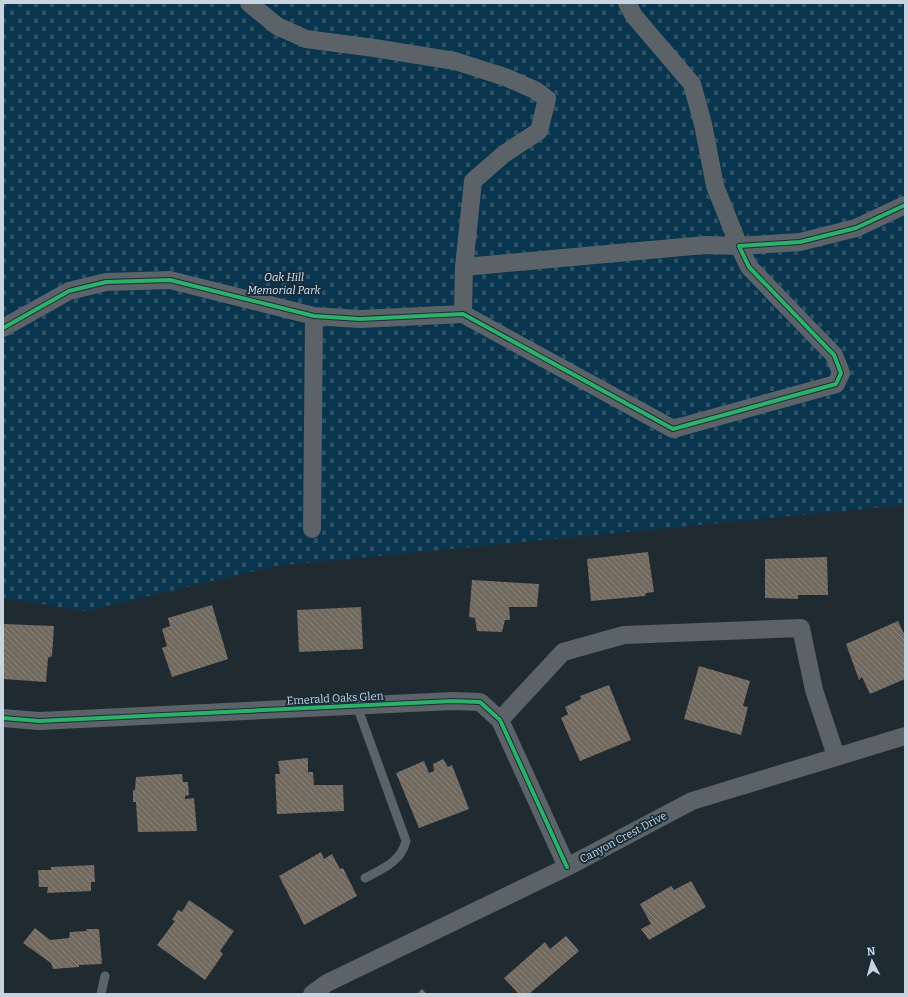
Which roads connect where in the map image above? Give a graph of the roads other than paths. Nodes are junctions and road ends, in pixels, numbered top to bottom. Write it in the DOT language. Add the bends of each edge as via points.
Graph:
graph roads {
  1 [pos="249,3"];
  2 [pos="627,3"];
  3 [pos="905,205"];
  4 [pos="739,246"];
  5 [pos="464,267"];
  6 [pos="463,314"];
  7 [pos="314,316"];
  8 [pos="3,328"];
  9 [pos="312,529"];
  10 [pos="357,706"];
  11 [pos="3,718"];
  12 [pos="500,720"];
  13 [pos="905,736"];
  14 [pos="836,756"];
  15 [pos="567,867"];
  16 [pos="365,878"];
  17 [pos="105,976"];
  18 [pos="101,994"];
  19 [pos="312,994"];
  1 -- 5 [label="street" via="278,26 306,39 455,61 523,84 547,99 539,131 504,154 473,181"];
  2 -- 4 [label="street" via="634,16 692,84 715,186"];
  3 -- 4 [label="street" via="856,228 800,242"];
  4 -- 5 [label="street" via="705,245"];
  4 -- 6 [label="street" via="749,267 834,355 841,373 836,384 673,429"];
  5 -- 6 [label="street"];
  6 -- 7 [label="street" via="360,319"];
  7 -- 8 [label="street" via="170,280 106,282 69,291"];
  7 -- 9 [label="street"];
  10 -- 11 [label="street, Emerald Oaks Glen" via="39,721"];
  10 -- 12 [label="street, Emerald Oaks Glen" via="480,702"];
  10 -- 16 [label="lane" via="406,841 404,849 394,862"];
  12 -- 14 [label="street" via="563,652 624,635 801,628 814,690"];
  12 -- 15 [label="street, Emerald Oaks Glen"];
  13 -- 14 [label="street, Canyon Crest Drive"];
  14 -- 15 [label="street, Canyon Crest Drive" via="692,801"];
  15 -- 19 [label="street, Canyon Crest Drive" via="327,983"];
  17 -- 18 [label="lane"];
}
